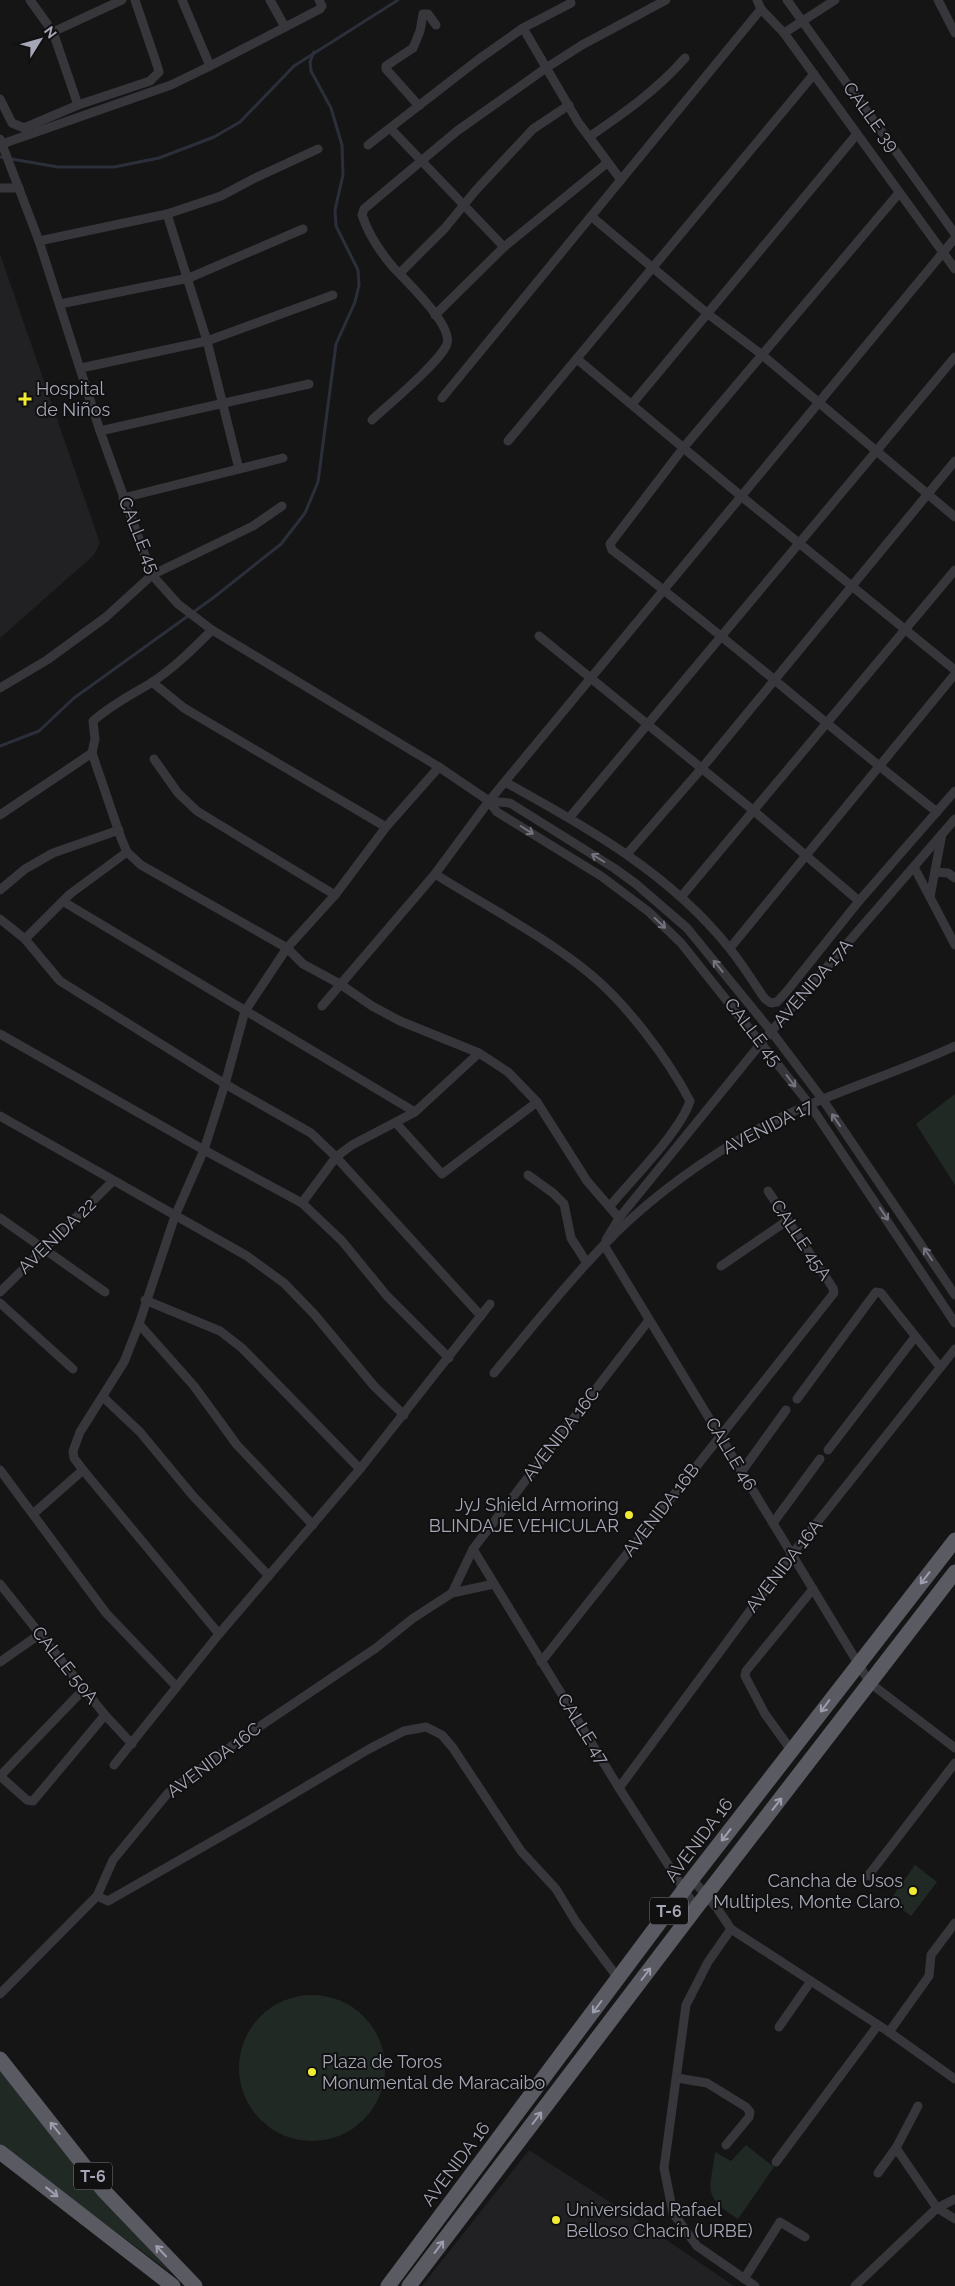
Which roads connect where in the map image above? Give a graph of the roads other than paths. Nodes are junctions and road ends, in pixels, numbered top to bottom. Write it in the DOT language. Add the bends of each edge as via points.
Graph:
graph roads {
  1 [pos="30,0"];
  2 [pos="122,0"];
  3 [pos="135,0"];
  4 [pos="182,0"];
  5 [pos="270,0"];
  6 [pos="319,0"];
  7 [pos="666,0"];
  8 [pos="787,0"];
  9 [pos="835,0"];
  10 [pos="938,0"];
  11 [pos="571,3"];
  12 [pos="759,4"];
  13 [pos="803,22"];
  14 [pos="436,25"];
  15 [pos="284,27"];
  16 [pos="524,28"];
  17 [pos="53,32"];
  18 [pos="784,33"];
  19 [pos="955,33"];
  20 [pos="685,58"];
  21 [pos="210,66"];
  22 [pos="546,68"];
  23 [pos="814,74"];
  24 [pos="0,99"];
  25 [pos="78,105"];
  26 [pos="569,105"];
  27 [pos="419,106"];
  28 [pos="390,128"];
  29 [pos="857,134"];
  30 [pos="589,137"];
  31 [pos="1,142"];
  32 [pos="368,146"];
  33 [pos="318,149"];
  34 [pos="423,162"];
  35 [pos="607,163"];
  36 [pos="621,180"];
  37 [pos="0,188"];
  38 [pos="19,188"];
  39 [pos="899,193"];
  40 [pos="464,205"];
  41 [pos="167,214"];
  42 [pos="592,216"];
  43 [pos="302,229"];
  44 [pos="955,236"];
  45 [pos="39,241"];
  46 [pos="504,247"];
  47 [pos="943,253"];
  48 [pos="652,267"];
  49 [pos="955,269"];
  50 [pos="400,273"];
  51 [pos="189,278"];
  52 [pos="333,296"];
  53 [pos="60,304"];
  54 [pos="708,314"];
  55 [pos="435,315"];
  56 [pos="207,341"];
  57 [pos="761,354"];
  58 [pos="955,357"];
  59 [pos="577,359"];
  60 [pos="81,368"];
  61 [pos="309,384"];
  62 [pos="442,398"];
  63 [pos="819,403"];
  64 [pos="223,404"];
  65 [pos="632,404"];
  66 [pos="372,420"];
  67 [pos="100,431"];
  68 [pos="508,441"];
  69 [pos="684,447"];
  70 [pos="876,452"];
  71 [pos="283,458"];
  72 [pos="955,461"];
  73 [pos="240,469"];
  74 [pos="927,494"];
  75 [pos="741,496"];
  76 [pos="123,498"];
  77 [pos="282,506"];
  78 [pos="955,517"];
  79 [pos="800,543"];
  80 [pos="955,570"];
  81 [pos="152,575"];
  82 [pos="852,586"];
  83 [pos="665,590"];
  84 [pos="212,630"];
  85 [pos="906,630"];
  86 [pos="539,636"];
  87 [pos="724,636"];
  88 [pos="955,670"];
  89 [pos="955,674"];
  90 [pos="592,677"];
  91 [pos="774,681"];
  92 [pos="152,682"];
  93 [pos="0,688"];
  94 [pos="648,723"];
  95 [pos="827,723"];
  96 [pos="92,753"];
  97 [pos="154,759"];
  98 [pos="878,766"];
  99 [pos="440,767"];
  100 [pos="702,768"];
  101 [pos="505,782"];
  102 [pos="955,791"];
  103 [pos="489,801"];
  104 [pos="754,811"];
  105 [pos="937,812"];
  106 [pos="0,815"];
  107 [pos="570,817"];
  108 [pos="955,819"];
  109 [pos="386,828"];
  110 [pos="120,830"];
  111 [pos="942,834"];
  112 [pos="127,852"];
  113 [pos="627,854"];
  114 [pos="806,855"];
  115 [pos="914,867"];
  116 [pos="935,872"];
  117 [pos="435,874"];
  118 [pos="955,878"];
  119 [pos="0,890"];
  120 [pos="335,895"];
  121 [pos="681,897"];
  122 [pos="930,897"];
  123 [pos="859,901"];
  124 [pos="64,902"];
  125 [pos="0,919"];
  126 [pos="25,939"];
  127 [pos="955,945"];
  128 [pos="288,948"];
  129 [pos="730,948"];
  130 [pos="340,984"];
  131 [pos="322,1006"];
  132 [pos="245,1011"];
  133 [pos="771,1031"];
  134 [pos="0,1034"];
  135 [pos="762,1042"];
  136 [pos="955,1046"];
  137 [pos="479,1053"];
  138 [pos="225,1084"];
  139 [pos="823,1100"];
  140 [pos="537,1102"];
  141 [pos="810,1106"];
  142 [pos="415,1112"];
  143 [pos="0,1116"];
  144 [pos="396,1122"];
  145 [pos="204,1150"];
  146 [pos="336,1157"];
  147 [pos="528,1175"];
  148 [pos="114,1181"];
  149 [pos="768,1191"];
  150 [pos="302,1203"];
  151 [pos="610,1206"];
  152 [pos="175,1216"];
  153 [pos="0,1218"];
  154 [pos="619,1218"];
  155 [pos="788,1220"];
  156 [pos="604,1245"];
  157 [pos="43,1249"];
  158 [pos="588,1263"];
  159 [pos="721,1266"];
  160 [pos="833,1288"];
  161 [pos="0,1292"];
  162 [pos="105,1292"];
  163 [pos="955,1295"];
  164 [pos="146,1300"];
  165 [pos="0,1303"];
  166 [pos="490,1304"];
  167 [pos="481,1316"];
  168 [pos="649,1320"];
  169 [pos="955,1323"];
  170 [pos="139,1324"];
  171 [pos="915,1337"];
  172 [pos="955,1349"];
  173 [pos="449,1358"];
  174 [pos="940,1367"];
  175 [pos="73,1369"];
  176 [pos="494,1372"];
  177 [pos="103,1397"];
  178 [pos="797,1400"];
  179 [pos="786,1410"];
  180 [pos="404,1415"];
  181 [pos="720,1435"];
  182 [pos="828,1450"];
  183 [pos="820,1459"];
  184 [pos="360,1469"];
  185 [pos="0,1470"];
  186 [pos="83,1470"];
  187 [pos="742,1471"];
  188 [pos="33,1514"];
  189 [pos="773,1523"];
  190 [pos="314,1525"];
  191 [pos="955,1540"];
  192 [pos="473,1549"];
  193 [pos="792,1554"];
  194 [pos="955,1572"];
  195 [pos="269,1576"];
  196 [pos="0,1584"];
  197 [pos="494,1584"];
  198 [pos="813,1588"];
  199 [pos="452,1593"];
  200 [pos="40,1634"];
  201 [pos="219,1634"];
  202 [pos="0,1662"];
  203 [pos="541,1662"];
  204 [pos="858,1663"];
  205 [pos="870,1683"];
  206 [pos="176,1686"];
  207 [pos="84,1689"];
  208 [pos="104,1715"];
  209 [pos="132,1744"];
  210 [pos="955,1748"];
  211 [pos="791,1750"];
  212 [pos="955,1763"];
  213 [pos="114,1765"];
  214 [pos="0,1776"];
  215 [pos="619,1788"];
  216 [pos="868,1876"];
  217 [pos="688,1885"];
  218 [pos="707,1895"];
  219 [pos="97,1896"];
  220 [pos="696,1908"];
  221 [pos="955,1923"];
  222 [pos="731,1929"];
  223 [pos="618,1978"];
  224 [pos="811,1981"];
  225 [pos="0,1994"];
  226 [pos="878,2025"];
  227 [pos="779,2027"];
  228 [pos="889,2032"];
  229 [pos="0,2059"];
  230 [pos="677,2078"];
  231 [pos="955,2079"];
  232 [pos="918,2106"];
  233 [pos="726,2145"];
  234 [pos="896,2148"];
  235 [pos="0,2152"];
  236 [pos="776,2162"];
  237 [pos="878,2173"];
  238 [pos="955,2199"];
  239 [pos="937,2208"];
  240 [pos="955,2219"];
  241 [pos="805,2237"];
  242 [pos="744,2279"];
  243 [pos="173,2286"];
  244 [pos="195,2286"];
  245 [pos="388,2286"];
  246 [pos="410,2286"];
  247 [pos="755,2286"];
  248 [pos="855,2286"];
  1 -- 17 [label="street"];
  2 -- 17 [label="street"];
  3 -- 25 [label="street" via="159,72 150,81"];
  4 -- 21 [label="street"];
  5 -- 15 [label="street"];
  6 -- 15 [label="street" via="320,9"];
  7 -- 22 [label="street"];
  8 -- 13 [label="street, CALLE 39"];
  9 -- 13 [label="street"];
  10 -- 19 [label="street"];
  11 -- 16 [label="street"];
  12 -- 18 [label="street"];
  12 -- 36 [label="street"];
  13 -- 18 [label="street"];
  13 -- 44 [label="street, CALLE 39"];
  14 -- 27 [label="street" via="428,14 423,14 413,48 386,66"];
  15 -- 21 [label="street"];
  16 -- 22 [label="street"];
  16 -- 27 [label="street"];
  17 -- 25 [label="street"];
  18 -- 23 [label="street"];
  20 -- 30 [label="street" via="667,79"];
  21 -- 31 [label="street" via="171,85"];
  22 -- 26 [label="street"];
  22 -- 34 [label="street" via="457,131"];
  23 -- 29 [label="street"];
  23 -- 48 [label="street"];
  24 -- 25 [label="street" via="12,123 24,128"];
  26 -- 30 [label="street"];
  26 -- 40 [label="street" via="533,129"];
  27 -- 28 [label="street"];
  28 -- 32 [label="street"];
  28 -- 34 [label="street"];
  29 -- 39 [label="street"];
  29 -- 54 [label="street"];
  30 -- 35 [label="street"];
  31 -- 38 [label="street, CALLE 45"];
  33 -- 41 [label="street" via="221,196"];
  34 -- 40 [label="street"];
  34 -- 50 [label="street" via="369,203 362,215 377,244"];
  35 -- 36 [label="street"];
  35 -- 46 [label="street"];
  36 -- 42 [label="street"];
  37 -- 38 [label="street"];
  38 -- 45 [label="street, CALLE 45"];
  39 -- 47 [label="street"];
  39 -- 57 [label="street"];
  40 -- 46 [label="street"];
  40 -- 50 [label="street"];
  41 -- 45 [label="street"];
  41 -- 51 [label="street"];
  42 -- 48 [label="street"];
  42 -- 62 [label="street"];
  43 -- 51 [label="street"];
  44 -- 47 [label="street"];
  45 -- 53 [label="street, CALLE 45"];
  46 -- 55 [label="street"];
  47 -- 49 [label="street"];
  47 -- 63 [label="street"];
  48 -- 54 [label="street"];
  48 -- 59 [label="street"];
  50 -- 55 [label="street"];
  51 -- 53 [label="street"];
  51 -- 56 [label="street"];
  52 -- 56 [label="street"];
  53 -- 60 [label="street, CALLE 45"];
  54 -- 57 [label="street"];
  54 -- 65 [label="street"];
  55 -- 66 [label="street" via="446,331 447,343 439,356"];
  56 -- 60 [label="street"];
  56 -- 64 [label="street"];
  57 -- 63 [label="street"];
  57 -- 69 [label="street"];
  58 -- 70 [label="street"];
  59 -- 65 [label="street"];
  59 -- 68 [label="street"];
  60 -- 67 [label="street, CALLE 45"];
  61 -- 64 [label="street"];
  63 -- 70 [label="street"];
  63 -- 75 [label="street"];
  64 -- 67 [label="street"];
  64 -- 73 [label="street"];
  65 -- 69 [label="street"];
  67 -- 76 [label="street, CALLE 45"];
  69 -- 75 [label="street"];
  69 -- 83 [label="street" via="610,544 612,550"];
  70 -- 74 [label="street"];
  70 -- 79 [label="street"];
  71 -- 73 [label="street"];
  72 -- 74 [label="street"];
  73 -- 76 [label="street"];
  74 -- 78 [label="street"];
  74 -- 82 [label="street"];
  75 -- 79 [label="street"];
  75 -- 83 [label="street"];
  76 -- 81 [label="street, CALLE 45"];
  77 -- 81 [label="street" via="252,526"];
  79 -- 82 [label="street"];
  79 -- 87 [label="street"];
  80 -- 85 [label="street"];
  81 -- 84 [label="street, CALLE 45" via="178,604"];
  81 -- 93 [label="street" via="106,617 47,660"];
  82 -- 85 [label="street"];
  82 -- 91 [label="street"];
  83 -- 87 [label="street"];
  83 -- 90 [label="street"];
  84 -- 92 [label="street" via="182,660"];
  84 -- 99 [label="street, CALLE 45"];
  85 -- 88 [label="street"];
  85 -- 95 [label="street"];
  86 -- 90 [label="street"];
  87 -- 91 [label="street"];
  87 -- 94 [label="street"];
  89 -- 98 [label="street"];
  90 -- 94 [label="street"];
  90 -- 101 [label="street"];
  91 -- 95 [label="street"];
  91 -- 100 [label="street"];
  92 -- 96 [label="street" via="112,705 93,721 95,739"];
  92 -- 109 [label="street" via="184,708"];
  94 -- 100 [label="street"];
  94 -- 107 [label="street"];
  95 -- 98 [label="street"];
  95 -- 104 [label="street"];
  96 -- 106 [label="street"];
  96 -- 110 [label="street"];
  97 -- 120 [label="street" via="178,793 197,811"];
  98 -- 105 [label="street"];
  98 -- 114 [label="street"];
  99 -- 103 [label="street, CALLE 45"];
  99 -- 109 [label="street"];
  100 -- 104 [label="street"];
  100 -- 113 [label="street"];
  101 -- 103 [label="street"];
  101 -- 107 [label="street"];
  102 -- 105 [label="street"];
  103 -- 117 [label="street"];
  133 -- 103 [label="street, CALLE 45, one-way" via="687,928 636,884 510,803"];
  103 -- 135 [label="street, CALLE 45, one-way" via="497,812 601,876 649,912 681,943"];
  104 -- 114 [label="street"];
  104 -- 121 [label="street"];
  105 -- 123 [label="street"];
  107 -- 113 [label="street"];
  108 -- 111 [label="street, AVENIDA 17A"];
  109 -- 120 [label="street"];
  110 -- 112 [label="street"];
  110 -- 119 [label="street" via="53,853 25,869"];
  111 -- 115 [label="street, AVENIDA 17A"];
  111 -- 116 [label="street"];
  112 -- 124 [label="street" via="70,894"];
  112 -- 128 [label="street" via="141,865"];
  113 -- 121 [label="street"];
  114 -- 123 [label="street"];
  114 -- 129 [label="street"];
  115 -- 122 [label="street"];
  115 -- 133 [label="street, AVENIDA 17A"];
  116 -- 118 [label="street" via="948,873"];
  116 -- 122 [label="street"];
  117 -- 130 [label="street"];
  117 -- 151 [label="street" via="590,973 658,1048 690,1101 676,1127"];
  120 -- 128 [label="street"];
  121 -- 129 [label="street"];
  122 -- 127 [label="street"];
  123 -- 129 [label="street" via="778,1002 771,1003 765,999"];
  124 -- 126 [label="street"];
  124 -- 132 [label="street"];
  125 -- 126 [label="street"];
  126 -- 138 [label="street" via="60,982"];
  128 -- 130 [label="street" via="303,964"];
  128 -- 132 [label="street"];
  130 -- 131 [label="street"];
  130 -- 137 [label="street" via="400,1021"];
  132 -- 138 [label="street"];
  132 -- 142 [label="street"];
  133 -- 135 [label="street, AVENIDA 17A"];
  133 -- 139 [label="street, CALLE 45"];
  134 -- 145 [label="street"];
  135 -- 141 [label="street, CALLE 45, one-way"];
  135 -- 154 [label="street, AVENIDA 17A"];
  136 -- 139 [label="street, AVENIDA 17"];
  137 -- 140 [label="street" via="508,1072"];
  137 -- 142 [label="street"];
  138 -- 145 [label="street"];
  138 -- 146 [label="street" via="311,1133"];
  139 -- 141 [label="street, AVENIDA 17"];
  163 -- 139 [label="street, CALLE 45, one-way"];
  140 -- 144 [label="street" via="442,1174"];
  140 -- 151 [label="street" via="587,1181"];
  141 -- 156 [label="street, AVENIDA 17" via="741,1138 696,1167"];
  141 -- 169 [label="street, CALLE 45, one-way"];
  142 -- 144 [label="street"];
  143 -- 148 [label="street"];
  144 -- 146 [label="street"];
  145 -- 150 [label="street"];
  145 -- 152 [label="street"];
  146 -- 150 [label="street"];
  146 -- 167 [label="street"];
  147 -- 158 [label="street" via="564,1204 572,1238"];
  148 -- 152 [label="street"];
  148 -- 157 [label="street, AVENIDA 22"];
  149 -- 155 [label="street, CALLE 45A"];
  150 -- 173 [label="street" via="342,1241 387,1296"];
  151 -- 154 [label="street"];
  152 -- 164 [label="street"];
  152 -- 180 [label="street" via="247,1256 284,1283 374,1386"];
  153 -- 157 [label="street"];
  154 -- 156 [label="street, AVENIDA 17A"];
  155 -- 159 [label="street"];
  155 -- 160 [label="street, CALLE 45A"];
  156 -- 158 [label="street"];
  156 -- 168 [label="street, CALLE 46"];
  157 -- 161 [label="street, AVENIDA 22"];
  157 -- 162 [label="street"];
  158 -- 176 [label="street"];
  160 -- 181 [label="street, AVENIDA 16B" via="831,1297"];
  164 -- 170 [label="street"];
  164 -- 184 [label="street" via="220,1331 242,1348"];
  165 -- 175 [label="street"];
  166 -- 167 [label="street"];
  167 -- 173 [label="street"];
  168 -- 181 [label="street, CALLE 46"];
  168 -- 192 [label="street, AVENIDA 16C"];
  170 -- 177 [label="street" via="124,1362"];
  170 -- 190 [label="street" via="194,1386 237,1445"];
  171 -- 174 [label="street"];
  171 -- 178 [label="street" via="876,1292"];
  171 -- 182 [label="street"];
  172 -- 174 [label="street, AVENIDA 16A"];
  173 -- 180 [label="street"];
  174 -- 193 [label="street, AVENIDA 16A"];
  177 -- 186 [label="street" via="80,1432 74,1451 74,1458"];
  177 -- 195 [label="street" via="140,1432 193,1496"];
  179 -- 187 [label="street"];
  180 -- 184 [label="street"];
  181 -- 187 [label="street, CALLE 46"];
  181 -- 203 [label="street, AVENIDA 16B"];
  183 -- 189 [label="street"];
  184 -- 190 [label="street"];
  185 -- 188 [label="street"];
  186 -- 188 [label="street"];
  186 -- 201 [label="street"];
  187 -- 189 [label="street, CALLE 46"];
  188 -- 206 [label="street" via="106,1613"];
  189 -- 193 [label="street, CALLE 46"];
  190 -- 195 [label="street"];
  191 -- 204 [label="highway, AVENIDA 16 / T-6, one-way"];
  192 -- 197 [label="street, CALLE 47"];
  192 -- 199 [label="street, AVENIDA 16C"];
  193 -- 198 [label="street, CALLE 46"];
  193 -- 215 [label="street, AVENIDA 16A"];
  194 -- 205 [label="highway, AVENIDA 16 / T-6"];
  195 -- 201 [label="street"];
  196 -- 200 [label="street, CALLE 50A"];
  197 -- 199 [label="street"];
  197 -- 203 [label="street, CALLE 47"];
  198 -- 204 [label="street, CALLE 46"];
  198 -- 211 [label="street" via="745,1676 765,1714"];
  199 -- 219 [label="street, AVENIDA 16C" via="168,1792 113,1860"];
  200 -- 202 [label="street"];
  200 -- 207 [label="street, CALLE 50A"];
  201 -- 206 [label="street"];
  203 -- 215 [label="street, CALLE 47"];
  204 -- 205 [label="street, CALLE 46"];
  204 -- 211 [label="highway, AVENIDA 16 / T-6, one-way"];
  205 -- 210 [label="street"];
  218 -- 205 [label="highway, AVENIDA 16 / T-6, one-way"];
  206 -- 209 [label="street"];
  207 -- 208 [label="street, CALLE 50A"];
  207 -- 214 [label="street"];
  208 -- 209 [label="street, CALLE 50A"];
  208 -- 214 [label="street" via="33,1801 27,1800"];
  209 -- 213 [label="street"];
  211 -- 217 [label="highway, AVENIDA 16 / T-6, one-way"];
  212 -- 216 [label="street"];
  215 -- 217 [label="street, CALLE 47"];
  217 -- 218 [label="street"];
  217 -- 220 [label="street, CALLE 47"];
  217 -- 223 [label="highway, AVENIDA 16 / T-6"];
  218 -- 220 [label="highway, AVENIDA 16 / T-6"];
  218 -- 222 [label="street"];
  219 -- 223 [label="street" via="108,1901 369,1749 404,1732 426,1727 442,1734 454,1748 521,1851 556,1889"];
  219 -- 225 [label="street, AVENIDA 16C"];
  246 -- 220 [label="highway, AVENIDA 16 / T-6, one-way"];
  221 -- 228 [label="street" via="932,1955 929,1976"];
  222 -- 224 [label="street"];
  222 -- 230 [label="street" via="708,1962 686,2005"];
  223 -- 245 [label="highway, AVENIDA 16 / T-6, one-way"];
  224 -- 226 [label="street"];
  224 -- 227 [label="street"];
  226 -- 228 [label="street"];
  226 -- 236 [label="street"];
  228 -- 231 [label="street"];
  244 -- 229 [label="highway, T-6, one-way" via="104,2191"];
  230 -- 233 [label="street" via="707,2083 750,2112"];
  230 -- 242 [label="street" via="664,2168 673,2214 697,2246"];
  232 -- 234 [label="street"];
  234 -- 237 [label="street"];
  234 -- 239 [label="street"];
  235 -- 243 [label="highway, T-6, one-way"];
  238 -- 239 [label="street"];
  239 -- 240 [label="street"];
  239 -- 248 [label="street"];
  241 -- 242 [label="street" via="780,2222"];
  242 -- 247 [label="street"];
}
